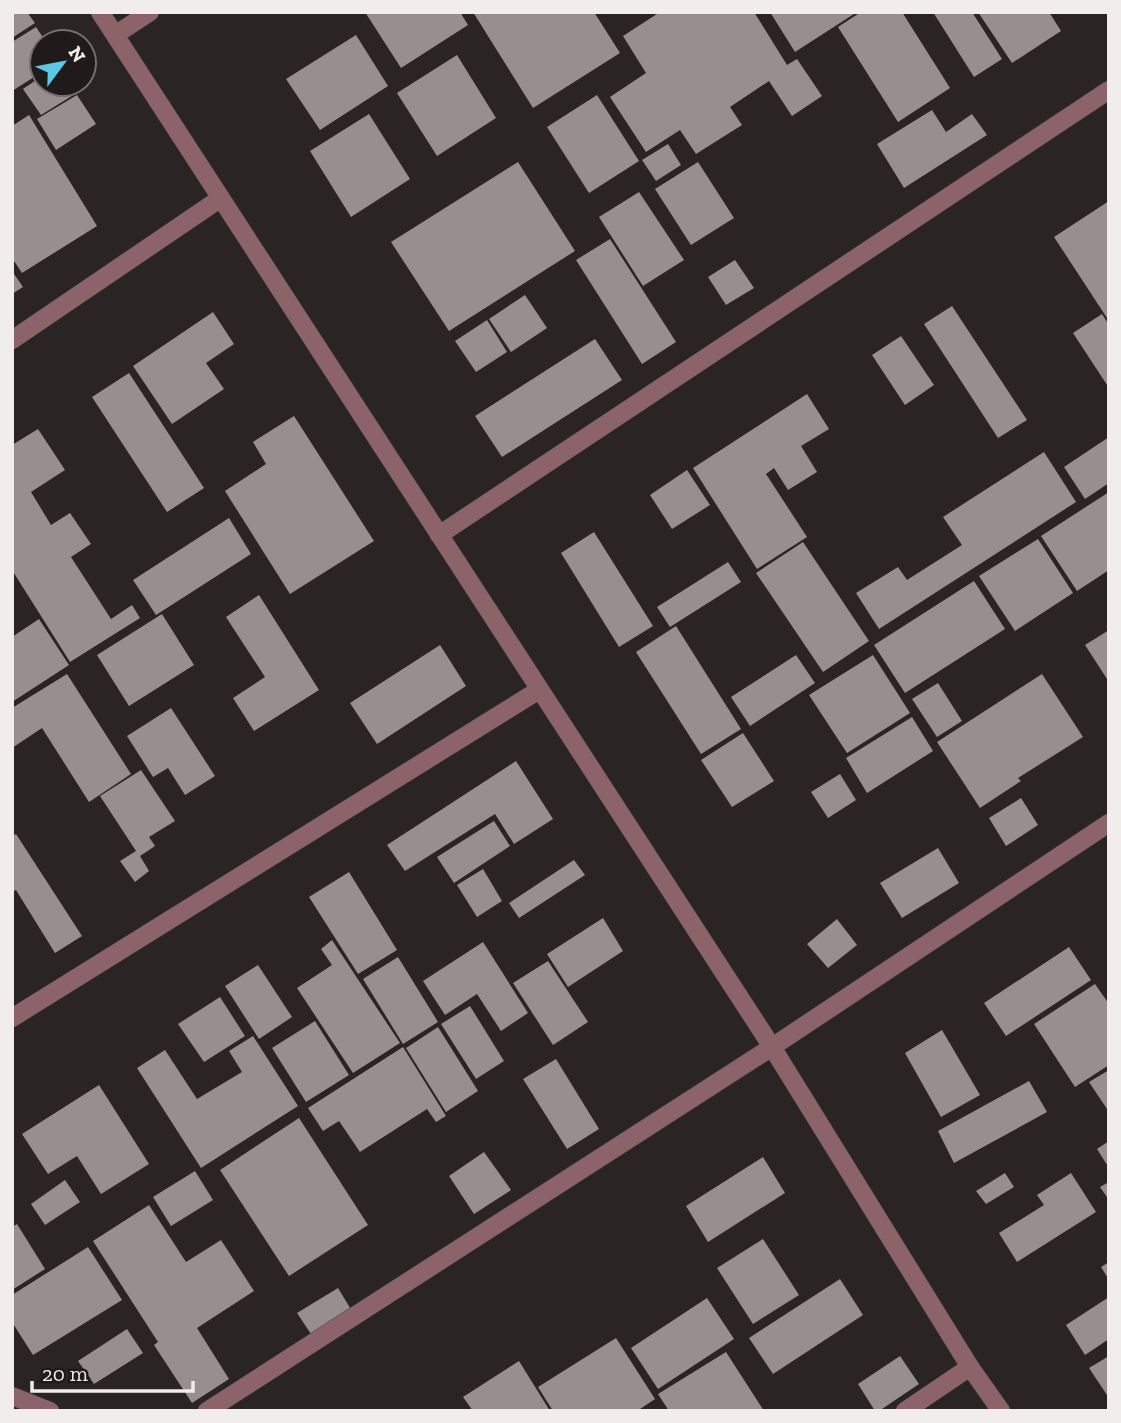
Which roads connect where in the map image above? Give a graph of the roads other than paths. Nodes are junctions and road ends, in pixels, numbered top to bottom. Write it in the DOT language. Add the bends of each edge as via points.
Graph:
graph roads {
  1 [pos="100,12"];
  2 [pos="150,12"];
  3 [pos="115,35"];
  4 [pos="1109,90"];
  5 [pos="221,198"];
  6 [pos="12,340"];
  7 [pos="439,535"];
  8 [pos="539,690"];
  9 [pos="1109,823"];
  10 [pos="12,1018"];
  11 [pos="772,1047"];
  12 [pos="970,1367"];
  13 [pos="12,1396"];
  14 [pos="50,1411"];
  15 [pos="207,1411"];
  16 [pos="905,1411"];
  17 [pos="1001,1411"];
  1 -- 3 [label="street"];
  2 -- 3 [label="street"];
  3 -- 5 [label="street"];
  4 -- 7 [label="street"];
  5 -- 6 [label="street"];
  5 -- 7 [label="street"];
  7 -- 8 [label="street"];
  8 -- 10 [label="street"];
  8 -- 11 [label="street"];
  9 -- 11 [label="street"];
  11 -- 12 [label="street"];
  11 -- 15 [label="street"];
  12 -- 16 [label="street"];
  12 -- 17 [label="street"];
  13 -- 14 [label="street"];
}
